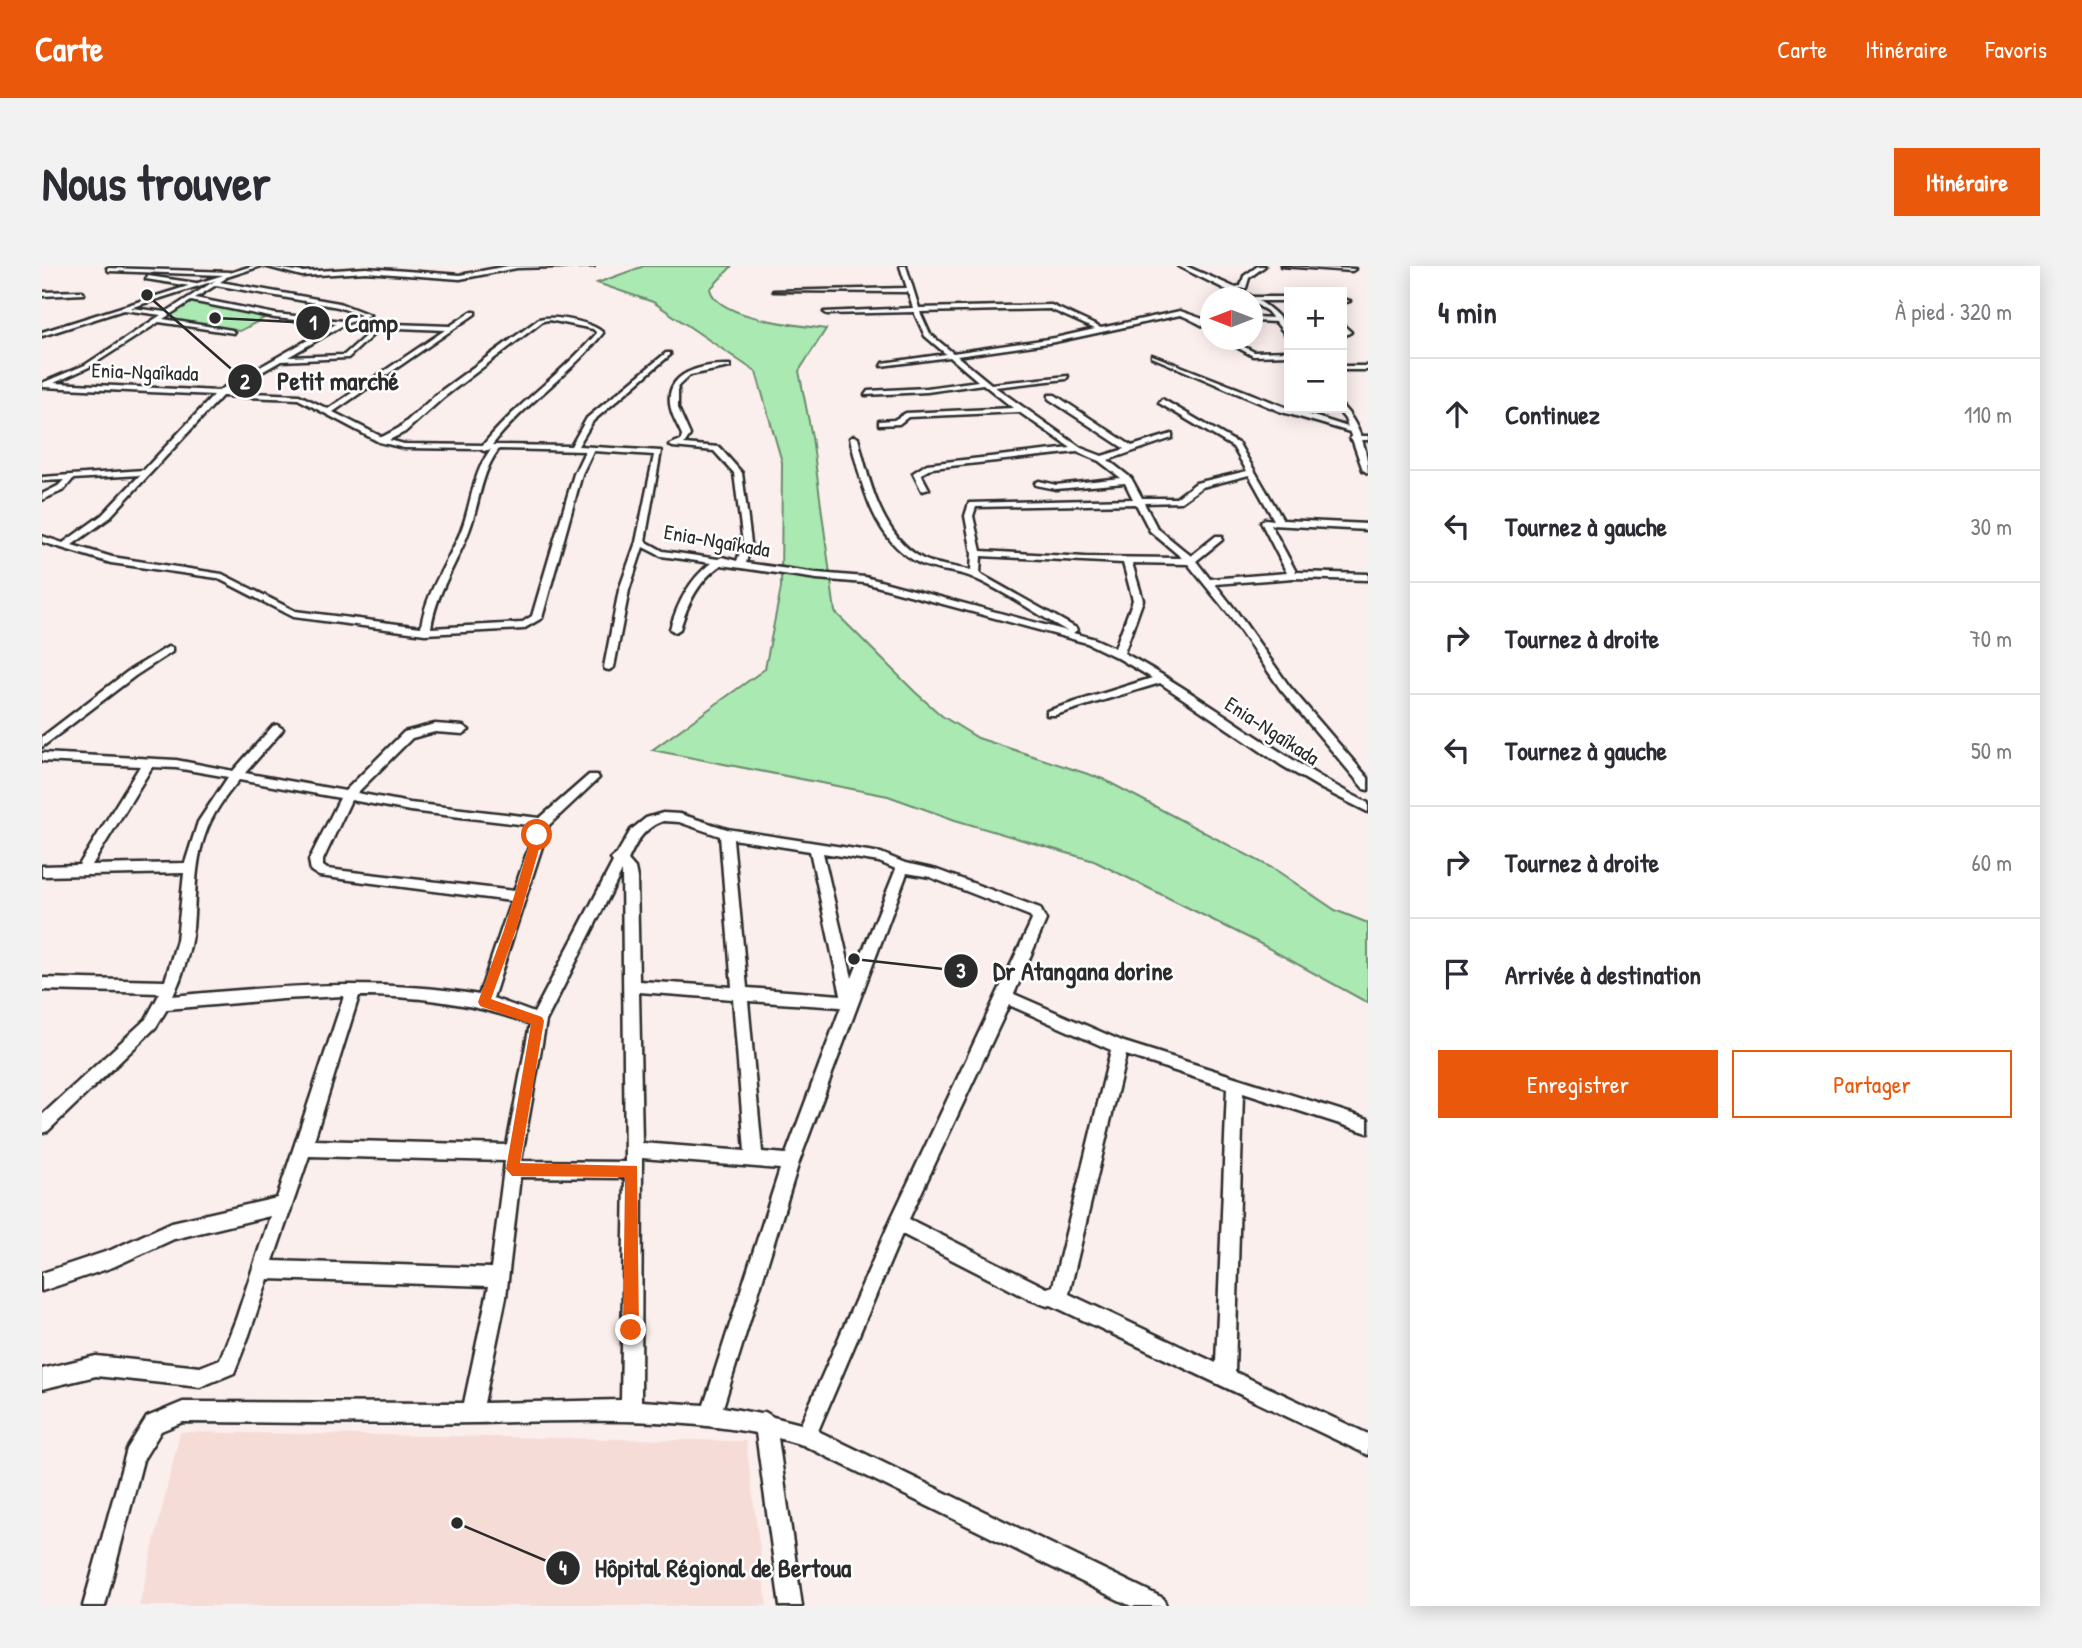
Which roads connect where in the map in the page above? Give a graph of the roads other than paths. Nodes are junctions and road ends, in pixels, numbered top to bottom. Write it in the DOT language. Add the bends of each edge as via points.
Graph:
graph roads {
  1 [pos="267,266"];
  2 [pos="485,266"];
  3 [pos="591,266"];
  4 [pos="903,266"];
  5 [pos="1181,266"];
  6 [pos="1262,266"];
  7 [pos="1283,266"];
  8 [pos="254,267"];
  9 [pos="1294,267"];
  10 [pos="498,268"];
  11 [pos="109,269"];
  12 [pos="1352,269"];
  13 [pos="228,276"];
  14 [pos="1303,277"];
  15 [pos="148,278"];
  16 [pos="214,283"];
  17 [pos="196,285"];
  18 [pos="1226,287"];
  19 [pos="1244,287"];
  20 [pos="911,290"];
  21 [pos="776,291"];
  22 [pos="264,292"];
  23 [pos="82,293"];
  24 [pos="42,294"];
  25 [pos="251,297"];
  26 [pos="189,299"];
  27 [pos="1263,299"];
  28 [pos="1284,299"];
  29 [pos="239,301"];
  30 [pos="226,306"];
  31 [pos="124,308"];
  32 [pos="1263,308"];
  33 [pos="918,310"];
  34 [pos="827,312"];
  35 [pos="473,313"];
  36 [pos="166,314"];
  37 [pos="1263,319"];
  38 [pos="157,320"];
  39 [pos="1200,320"];
  40 [pos="1278,320"];
  41 [pos="343,323"];
  42 [pos="372,327"];
  43 [pos="452,328"];
  44 [pos="1284,328"];
  45 [pos="1099,329"];
  46 [pos="232,332"];
  47 [pos="42,334"];
  48 [pos="1246,350"];
  49 [pos="1284,353"];
  50 [pos="668,354"];
  51 [pos="955,356"];
  52 [pos="1154,356"];
  53 [pos="278,359"];
  54 [pos="883,365"];
  55 [pos="728,366"];
  56 [pos="1347,368"];
  57 [pos="1368,368"];
  58 [pos="1066,377"];
  59 [pos="987,384"];
  60 [pos="43,385"];
  61 [pos="221,392"];
  62 [pos="868,393"];
  63 [pos="1052,397"];
  64 [pos="1162,401"];
  65 [pos="1020,410"];
  66 [pos="330,411"];
  67 [pos="1342,413"];
  68 [pos="882,424"];
  69 [pos="1353,434"];
  70 [pos="1169,436"];
  71 [pos="854,438"];
  72 [pos="1368,438"];
  73 [pos="382,440"];
  74 [pos="673,445"];
  75 [pos="495,448"];
  76 [pos="573,448"];
  77 [pos="1129,448"];
  78 [pos="484,449"];
  79 [pos="590,449"];
  80 [pos="1078,450"];
  81 [pos="657,453"];
  82 [pos="1102,459"];
  83 [pos="1368,470"];
  84 [pos="147,472"];
  85 [pos="1250,473"];
  86 [pos="42,479"];
  87 [pos="69,480"];
  88 [pos="1128,480"];
  89 [pos="1039,483"];
  90 [pos="925,489"];
  91 [pos="42,498"];
  92 [pos="1141,503"];
  93 [pos="1280,522"];
  94 [pos="1368,527"];
  95 [pos="1219,538"];
  96 [pos="42,539"];
  97 [pos="640,542"];
  98 [pos="66,545"];
  99 [pos="977,553"];
  100 [pos="722,560"];
  101 [pos="1128,561"];
  102 [pos="1191,561"];
  103 [pos="741,564"];
  104 [pos="975,575"];
  105 [pos="1293,575"];
  106 [pos="1368,577"];
  107 [pos="1207,582"];
  108 [pos="675,629"];
  109 [pos="425,631"];
  110 [pos="1091,641"];
  111 [pos="168,650"];
  112 [pos="1119,652"];
  113 [pos="609,667"];
  114 [pos="1162,680"];
  115 [pos="1051,713"];
  116 [pos="277,729"];
  117 [pos="463,730"];
  118 [pos="42,743"];
  119 [pos="42,757"];
  120 [pos="148,763"];
  121 [pos="237,775"];
  122 [pos="593,778"];
  123 [pos="1368,786"];
  124 [pos="347,796"];
  125 [pos="1368,808"];
  126 [pos="543,823"];
  127 [pos="726,833"];
  128 [pos="816,849"];
  129 [pos="618,859"];
  130 [pos="903,867"];
  131 [pos="189,868"];
  132 [pos="42,871"];
  133 [pos="82,871"];
  134 [pos="519,897"];
  135 [pos="42,984"];
  136 [pos="632,986"];
  137 [pos="169,987"];
  138 [pos="353,991"];
  139 [pos="739,994"];
  140 [pos="1005,997"];
  141 [pos="484,1002"];
  142 [pos="850,1002"];
  143 [pos="164,1003"];
  144 [pos="538,1021"];
  145 [pos="1120,1047"];
  146 [pos="1235,1086"];
  147 [pos="42,1126"];
  148 [pos="1368,1126"];
  149 [pos="305,1148"];
  150 [pos="634,1150"];
  151 [pos="754,1159"];
  152 [pos="513,1161"];
  153 [pos="792,1162"];
  154 [pos="632,1170"];
  155 [pos="284,1205"];
  156 [pos="898,1223"];
  157 [pos="261,1270"];
  158 [pos="500,1277"];
  159 [pos="42,1282"];
  160 [pos="1054,1297"];
  161 [pos="1225,1378"];
  162 [pos="42,1379"];
  163 [pos="631,1410"];
  164 [pos="472,1413"];
  165 [pos="710,1414"];
  166 [pos="765,1422"];
  167 [pos="806,1436"];
  168 [pos="1368,1445"];
  169 [pos="94,1606"];
  170 [pos="791,1606"];
  171 [pos="1155,1606"];
  1 -- 10 [label="street" via="302,274 366,270 460,277"];
  2 -- 10 [label="street"];
  3 -- 10 [label="street"];
  4 -- 20 [label="street"];
  5 -- 18 [label="street"];
  6 -- 19 [label="street" via="1246,277"];
  7 -- 9 [label="street"];
  8 -- 13 [label="street"];
  9 -- 12 [label="street"];
  9 -- 14 [label="street"];
  11 -- 13 [label="street"];
  13 -- 16 [label="street"];
  13 -- 17 [label="street"];
  15 -- 17 [label="street"];
  16 -- 22 [label="street"];
  16 -- 26 [label="street"];
  17 -- 31 [label="street"];
  20 -- 21 [label="street"];
  20 -- 33 [label="street"];
  22 -- 25 [label="street"];
  22 -- 41 [label="street" via="339,305 367,315"];
  23 -- 24 [label="street"];
  26 -- 30 [label="street"];
  26 -- 36 [label="street"];
  27 -- 28 [label="street"];
  29 -- 30 [label="street"];
  30 -- 41 [label="street"];
  31 -- 36 [label="street"];
  31 -- 47 [label="street"];
  32 -- 40 [label="street"];
  33 -- 34 [label="street"];
  33 -- 45 [label="street" via="1051,307"];
  33 -- 51 [label="street" via="927,335"];
  35 -- 43 [label="street"];
  36 -- 38 [label="street"];
  37 -- 40 [label="street"];
  38 -- 46 [label="street"];
  38 -- 60 [label="street" via="87,366"];
  39 -- 45 [label="street" via="1180,313"];
  40 -- 44 [label="street"];
  41 -- 42 [label="street"];
  41 -- 53 [label="street"];
  42 -- 43 [label="street"];
  42 -- 53 [label="street" via="374,331 346,357"];
  43 -- 66 [label="street"];
  45 -- 51 [label="street"];
  48 -- 49 [label="street"];
  50 -- 76 [label="street" via="590,420"];
  51 -- 54 [label="street"];
  51 -- 59 [label="street"];
  52 -- 69 [label="street"];
  53 -- 61 [label="street"];
  55 -- 74 [label="street" via="688,373 675,386 674,408 687,435"];
  56 -- 57 [label="street"];
  58 -- 59 [label="street"];
  59 -- 62 [label="street"];
  59 -- 65 [label="street"];
  60 -- 61 [label="street, Enia-Ngaîkada"];
  61 -- 66 [label="street, Enia-Ngaîkada" via="299,397"];
  61 -- 84 [label="street"];
  63 -- 77 [label="street"];
  64 -- 85 [label="street" via="1236,446"];
  65 -- 68 [label="street" via="905,415"];
  65 -- 80 [label="street"];
  66 -- 73 [label="street, Enia-Ngaîkada"];
  67 -- 69 [label="street"];
  69 -- 72 [label="street"];
  69 -- 83 [label="street"];
  70 -- 77 [label="street"];
  71 -- 104 [label="street" via="862,472 898,545 924,562"];
  73 -- 78 [label="street, Enia-Ngaîkada" via="404,446"];
  73 -- 78 [label="street" via="541,320 595,328 600,333 582,355 501,426"];
  74 -- 81 [label="street"];
  74 -- 103 [label="street" via="716,449 738,473 747,543"];
  75 -- 76 [label="street, Enia-Ngaîkada"];
  75 -- 78 [label="street, Enia-Ngaîkada"];
  75 -- 109 [label="street" via="478,476 467,527 426,614"];
  76 -- 79 [label="street, Enia-Ngaîkada"];
  77 -- 82 [label="street"];
  79 -- 81 [label="street, Enia-Ngaîkada"];
  79 -- 109 [label="street" via="578,474 537,618 523,626"];
  80 -- 82 [label="street"];
  80 -- 90 [label="street" via="930,466 917,473"];
  81 -- 97 [label="street, Enia-Ngaîkada"];
  82 -- 88 [label="street"];
  84 -- 87 [label="street"];
  84 -- 98 [label="street" via="105,517"];
  85 -- 92 [label="street" via="1199,485 1178,500"];
  85 -- 93 [label="street"];
  86 -- 87 [label="street"];
  87 -- 91 [label="street"];
  88 -- 89 [label="street" via="1056,487"];
  88 -- 92 [label="street"];
  92 -- 99 [label="street" via="972,505 969,516"];
  92 -- 102 [label="street" via="1153,529"];
  93 -- 94 [label="street"];
  93 -- 105 [label="street" via="1264,524"];
  95 -- 102 [label="street"];
  96 -- 98 [label="street"];
  97 -- 100 [label="street, Enia-Ngaîkada" via="661,553"];
  97 -- 113 [label="street" via="624,590"];
  98 -- 109 [label="street" via="111,560 219,576 293,614"];
  99 -- 101 [label="street"];
  99 -- 104 [label="street"];
  100 -- 103 [label="street, Enia-Ngaîkada"];
  100 -- 108 [label="street" via="693,584"];
  101 -- 102 [label="street"];
  101 -- 112 [label="street" via="1138,600"];
  102 -- 107 [label="street"];
  103 -- 110 [label="street, Enia-Ngaîkada" via="864,580"];
  104 -- 110 [label="street"];
  105 -- 106 [label="street"];
  105 -- 107 [label="street"];
  107 -- 123 [label="street" via="1285,688"];
  110 -- 112 [label="street, Enia-Ngaîkada"];
  111 -- 118 [label="street"];
  112 -- 114 [label="street, Enia-Ngaîkada"];
  114 -- 115 [label="street"];
  114 -- 125 [label="street, Enia-Ngaîkada" via="1257,745"];
  116 -- 121 [label="street"];
  117 -- 124 [label="street" via="435,728 408,736"];
  119 -- 120 [label="street"];
  120 -- 121 [label="street"];
  120 -- 133 [label="street"];
  121 -- 124 [label="street"];
  121 -- 131 [label="street" via="199,833"];
  122 -- 126 [label="street"];
  124 -- 126 [label="street"];
  124 -- 134 [label="street" via="316,860 324,873"];
  126 -- 134 [label="street"];
  127 -- 128 [label="street"];
  127 -- 129 [label="street" via="663,817 640,827"];
  127 -- 139 [label="street"];
  128 -- 130 [label="street" via="881,858"];
  128 -- 142 [label="street"];
  129 -- 136 [label="street" via="628,868 630,878"];
  129 -- 144 [label="street"];
  130 -- 140 [label="street" via="932,873 1035,912 1039,920"];
  130 -- 142 [label="street"];
  131 -- 133 [label="street"];
  131 -- 137 [label="street" via="186,930"];
  132 -- 133 [label="street"];
  134 -- 141 [label="street"];
  135 -- 137 [label="street"];
  136 -- 139 [label="street"];
  136 -- 150 [label="street"];
  137 -- 143 [label="street"];
  138 -- 141 [label="street" via="416,991"];
  138 -- 143 [label="street"];
  138 -- 149 [label="street"];
  139 -- 142 [label="street"];
  139 -- 151 [label="street"];
  140 -- 145 [label="street"];
  140 -- 156 [label="street"];
  141 -- 144 [label="street"];
  142 -- 153 [label="street"];
  143 -- 147 [label="street" via="151,1023"];
  144 -- 152 [label="street"];
  145 -- 146 [label="street"];
  145 -- 160 [label="street" via="1064,1287"];
  146 -- 148 [label="street"];
  146 -- 161 [label="street"];
  149 -- 152 [label="street"];
  149 -- 155 [label="street"];
  150 -- 151 [label="street"];
  150 -- 154 [label="street"];
  151 -- 153 [label="street"];
  152 -- 154 [label="street"];
  152 -- 158 [label="street"];
  153 -- 165 [label="street"];
  154 -- 163 [label="street"];
  155 -- 157 [label="street"];
  155 -- 159 [label="street" via="172,1231 113,1258"];
  156 -- 160 [label="street"];
  156 -- 167 [label="street"];
  157 -- 158 [label="street"];
  157 -- 162 [label="street" via="228,1366 200,1377 96,1366"];
  158 -- 164 [label="street"];
  160 -- 161 [label="street"];
  161 -- 168 [label="street"];
  163 -- 164 [label="street"];
  163 -- 165 [label="street"];
  164 -- 169 [label="street" via="183,1412 154,1424 134,1456"];
  165 -- 166 [label="street"];
  166 -- 167 [label="street"];
  166 -- 170 [label="street"];
  167 -- 171 [label="street"];
}
